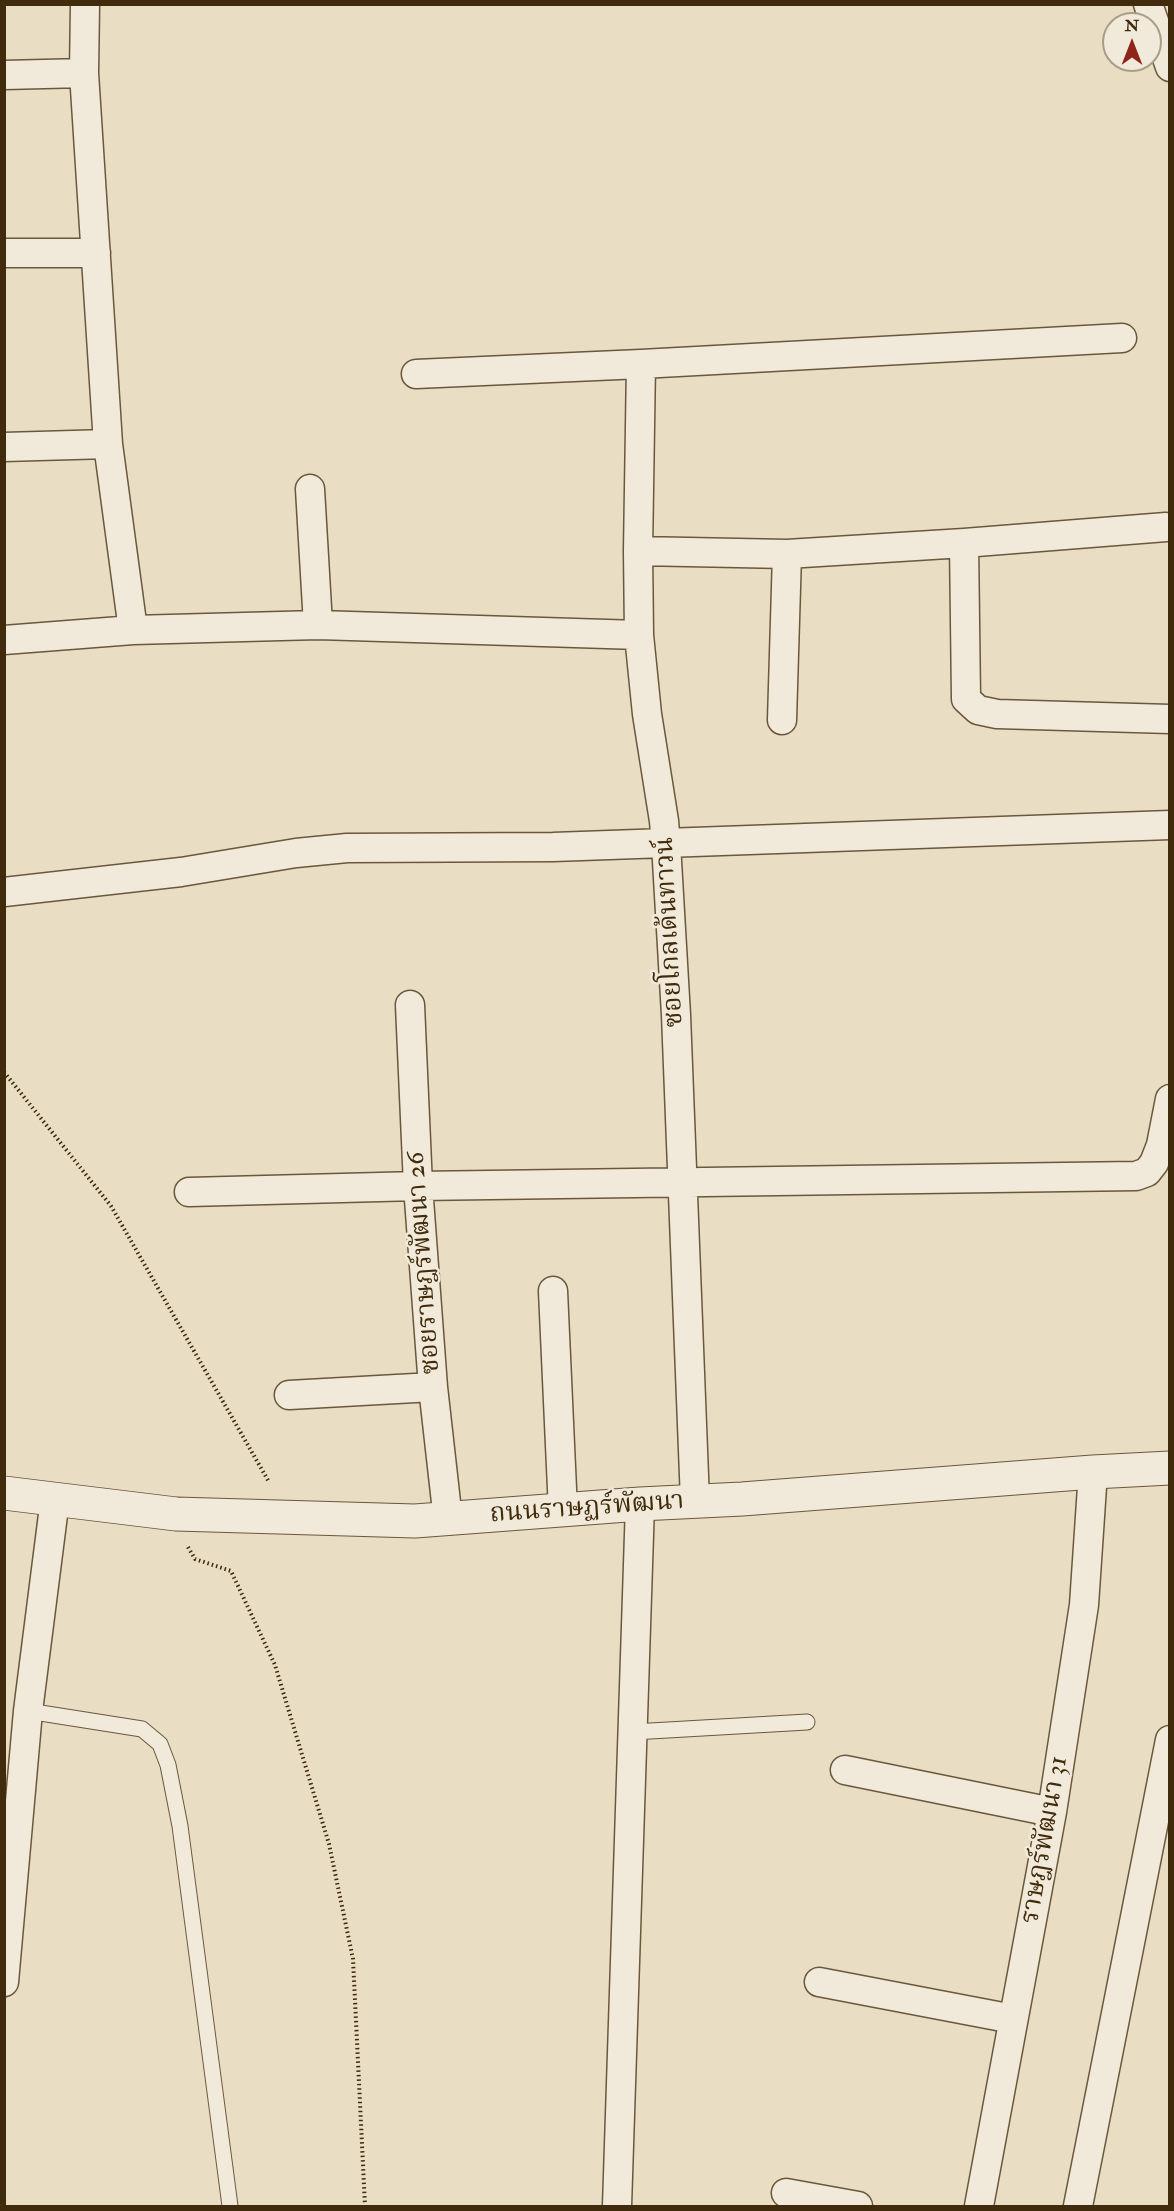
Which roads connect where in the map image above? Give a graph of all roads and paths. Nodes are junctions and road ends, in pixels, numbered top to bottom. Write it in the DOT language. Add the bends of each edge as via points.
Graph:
graph roads {
  1 [pos="85,4"];
  2 [pos="1148,4"];
  3 [pos="1169,62"];
  4 [pos="84,73"];
  5 [pos="4,75"];
  6 [pos="4,253"];
  7 [pos="96,253"];
  8 [pos="1122,338"];
  9 [pos="641,364"];
  10 [pos="416,374"];
  11 [pos="108,444"];
  12 [pos="4,447"];
  13 [pos="310,489"];
  14 [pos="1166,527"];
  15 [pos="964,543"];
  16 [pos="638,551"];
  17 [pos="788,554"];
  18 [pos="318,625"];
  19 [pos="133,630"];
  20 [pos="639,635"];
  21 [pos="4,640"];
  22 [pos="1170,719"];
  23 [pos="782,720"];
  24 [pos="1170,825"];
  25 [pos="666,844"];
  26 [pos="4,892"];
  27 [pos="410,1005"];
  28 [pos="4,1072"];
  29 [pos="1170,1100"];
  30 [pos="682,1182"];
  31 [pos="418,1185"];
  32 [pos="189,1192"];
  33 [pos="553,1291"];
  34 [pos="433,1387"];
  35 [pos="289,1395"];
  36 [pos="1170,1468"];
  37 [pos="1093,1472"];
  38 [pos="269,1482"];
  39 [pos="4,1493"];
  40 [pos="56,1499"];
  41 [pos="695,1502"];
  42 [pos="640,1504"];
  43 [pos="563,1510"];
  44 [pos="448,1520"];
  45 [pos="195,1559"];
  46 [pos="28,1711"];
  47 [pos="807,1722"];
  48 [pos="633,1731"];
  49 [pos="1170,1740"];
  50 [pos="845,1770"];
  51 [pos="1052,1812"];
  52 [pos="4,1982"];
  53 [pos="819,1982"];
  54 [pos="1013,2019"];
  55 [pos="786,2193"];
  56 [pos="230,2206"];
  57 [pos="365,2206"];
  58 [pos="617,2206"];
  59 [pos="858,2206"];
  60 [pos="979,2206"];
  61 [pos="1078,2206"];
  1 -- 4 [label="street"];
  2 -- 3 [label="street"];
  4 -- 5 [label="street"];
  4 -- 7 [label="street"];
  6 -- 7 [label="street"];
  7 -- 11 [label="street"];
  8 -- 9 [label="street"];
  9 -- 10 [label="street"];
  9 -- 16 [label="street, ซอยโกลเด้นทาวน์"];
  11 -- 12 [label="street"];
  11 -- 19 [label="street"];
  13 -- 18 [label="street"];
  14 -- 15 [label="street"];
  15 -- 17 [label="street"];
  15 -- 22 [label="street" via="966,699 978,710 997,714"];
  16 -- 17 [label="street"];
  16 -- 20 [label="street, ซอยโกลเด้นทาวน์"];
  17 -- 23 [label="street"];
  18 -- 19 [label="street"];
  18 -- 20 [label="street"];
  19 -- 21 [label="street"];
  20 -- 25 [label="street, ซอยโกลเด้นทาวน์"];
  24 -- 25 [label="street"];
  25 -- 26 [label="street" via="347,848"];
  25 -- 30 [label="street, ซอยโกลเด้นทาวน์"];
  27 -- 31 [label="street, ซอยราษฎร์พัฒนา 26"];
  28 -- 38 [label="path" via="111,1206"];
  29 -- 30 [label="street" via="1154,1163 1147,1172 1136,1176"];
  30 -- 31 [label="street"];
  30 -- 41 [label="street, ซอยโกลเด้นทาวน์"];
  31 -- 32 [label="street"];
  31 -- 34 [label="street, ซอยราษฎร์พัฒนา 26"];
  33 -- 43 [label="street"];
  34 -- 35 [label="street"];
  34 -- 44 [label="street, ซอยราษฎร์พัฒนา 26"];
  36 -- 37 [label="street, ถนนราษฏร์พัฒนา"];
  37 -- 41 [label="street, ถนนราษฏร์พัฒนา"];
  37 -- 51 [label="street, ราษฎร์พัฒนา 31" via="1084,1605"];
  39 -- 40 [label="street, ถนนราษฏร์พัฒนา"];
  40 -- 44 [label="street, ถนนราษฏร์พัฒนา" via="176,1514"];
  40 -- 46 [label="street"];
  41 -- 42 [label="street, ถนนราษฏร์พัฒนา"];
  42 -- 43 [label="street, ถนนราษฏร์พัฒนา"];
  42 -- 48 [label="street"];
  43 -- 44 [label="street, ถนนราษฏร์พัฒนา"];
  45 -- 57 [label="path" via="231,1571 275,1665 329,1844 353,1959"];
  46 -- 52 [label="street"];
  46 -- 56 [label="lane" via="142,1729 160,1744 180,1826"];
  47 -- 48 [label="lane"];
  48 -- 58 [label="street"];
  49 -- 61 [label="street"];
  50 -- 51 [label="street"];
  51 -- 54 [label="street, ราษฎร์พัฒนา 31"];
  53 -- 54 [label="street"];
  54 -- 60 [label="street, ราษฎร์พัฒนา 31"];
  55 -- 59 [label="street"];
}
